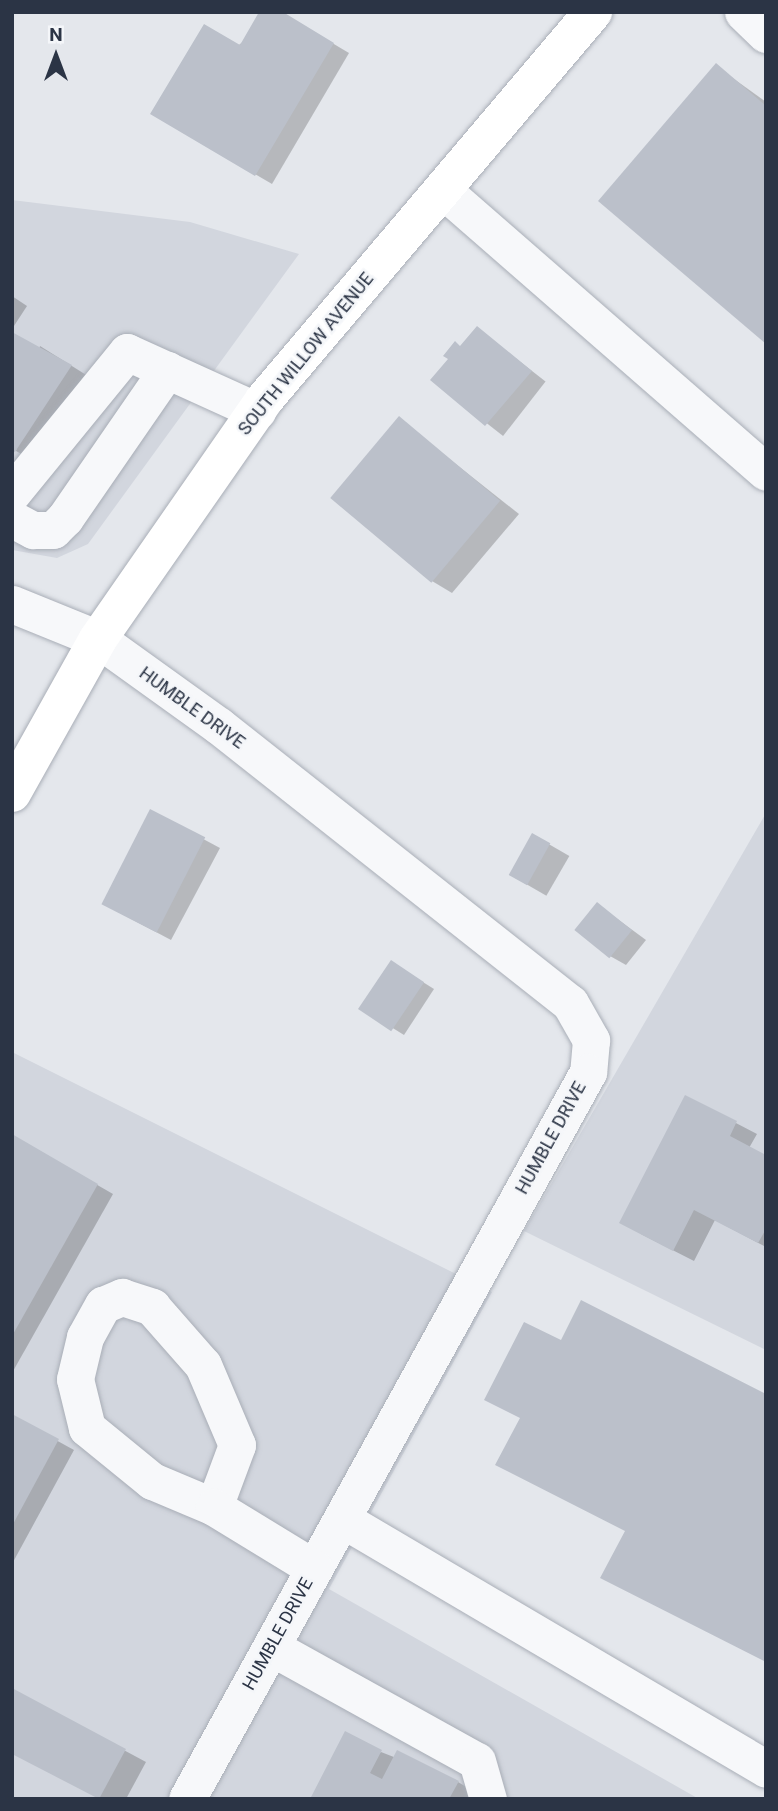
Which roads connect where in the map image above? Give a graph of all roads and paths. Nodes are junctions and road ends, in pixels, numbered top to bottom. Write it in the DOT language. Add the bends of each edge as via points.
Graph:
graph roads {
  1 [pos="593,12"];
  2 [pos="743,12"];
  3 [pos="766,34"];
  4 [pos="444,191"];
  5 [pos="167,370"];
  6 [pos="257,411"];
  7 [pos="766,472"];
  8 [pos="12,493"];
  9 [pos="12,519"];
  10 [pos="12,604"];
  11 [pos="98,639"];
  12 [pos="12,793"];
  13 [pos="214,1507"];
  14 [pos="342,1519"];
  15 [pos="314,1568"];
  16 [pos="271,1647"];
  17 [pos="766,1769"];
  18 [pos="188,1798"];
  19 [pos="488,1799"];
  1 -- 4 [label="main road, SOUTH WILLOW AVENUE"];
  2 -- 3 [label="street"];
  4 -- 6 [label="main road, SOUTH WILLOW AVENUE"];
  4 -- 7 [label="street"];
  5 -- 6 [label="street"];
  5 -- 8 [label="street" via="127,352"];
  5 -- 9 [label="street" via="53,530 33,530"];
  6 -- 11 [label="main road, SOUTH WILLOW AVENUE"];
  10 -- 11 [label="street, HUMBLE DRIVE"];
  11 -- 12 [label="main road, SOUTH WILLOW AVENUE"];
  11 -- 14 [label="street, HUMBLE DRIVE" via="219,726 570,1003 591,1041 588,1072"];
  13 -- 13 [label="street" via="237,1446 203,1365 152,1307 122,1297 103,1305 85,1337 75,1379 87,1428 152,1481"];
  13 -- 15 [label="street"];
  14 -- 15 [label="street, HUMBLE DRIVE"];
  14 -- 17 [label="street"];
  15 -- 16 [label="street, HUMBLE DRIVE"];
  16 -- 18 [label="street, HUMBLE DRIVE"];
  16 -- 19 [label="street" via="477,1761"];
}
